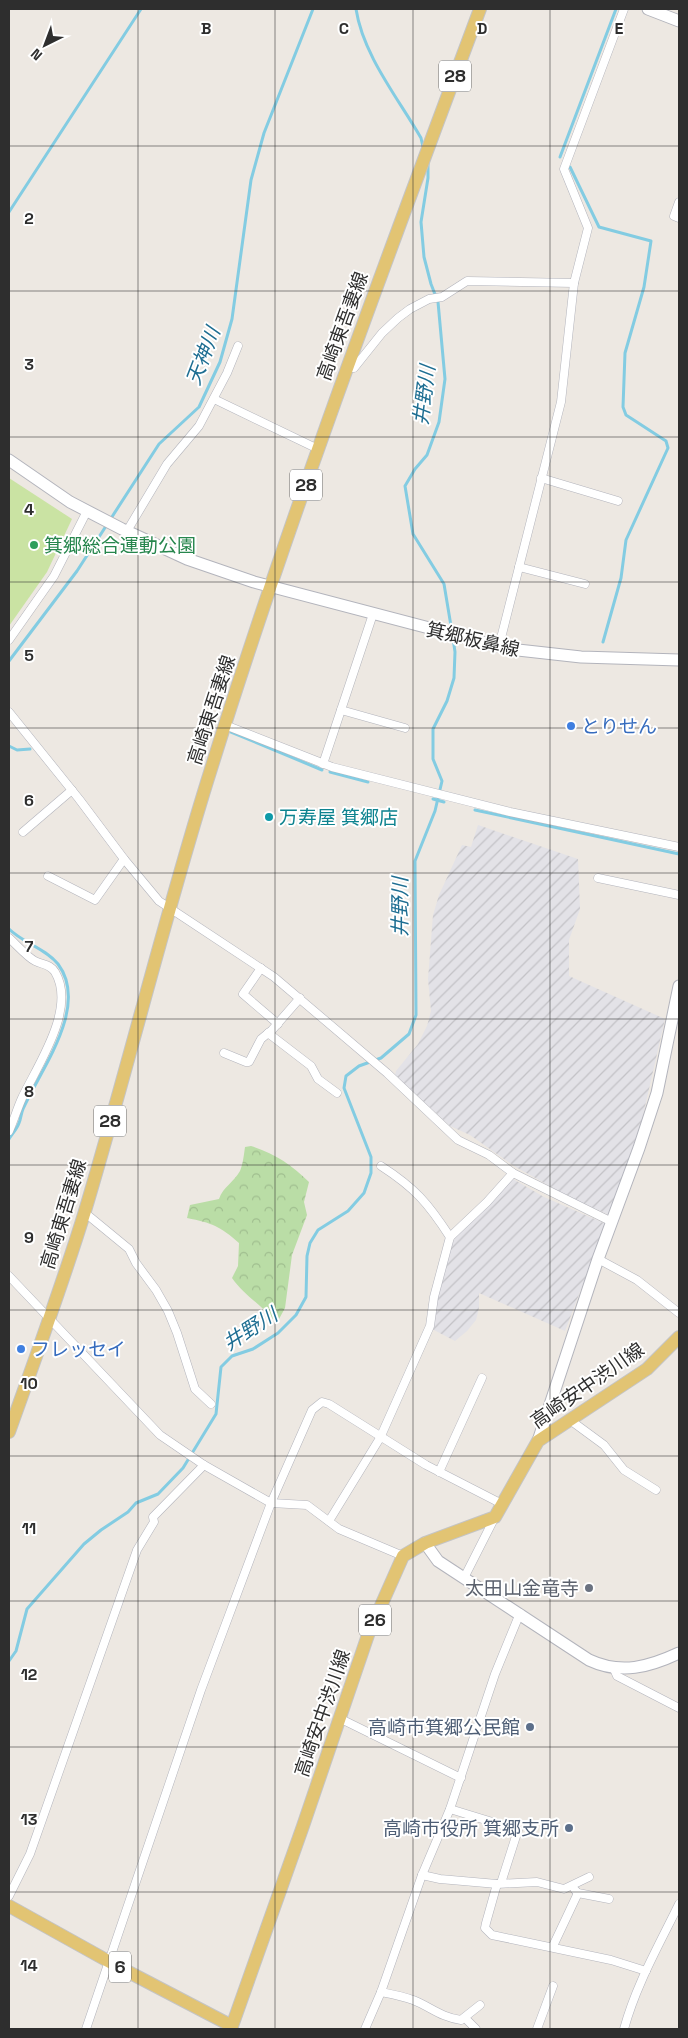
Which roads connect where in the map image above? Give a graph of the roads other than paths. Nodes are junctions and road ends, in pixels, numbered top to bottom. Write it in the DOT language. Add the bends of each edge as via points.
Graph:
graph roads {
  1 [pos="480,9"];
  2 [pos="624,9"];
  3 [pos="648,9"];
  4 [pos="679,21"];
  5 [pos="679,202"];
  6 [pos="679,218"];
  7 [pos="574,283"];
  8 [pos="238,346"];
  9 [pos="346,368"];
  10 [pos="214,399"];
  11 [pos="318,448"];
  12 [pos="9,460"];
  13 [pos="542,478"];
  14 [pos="618,501"];
  15 [pos="91,513"];
  16 [pos="124,530"];
  17 [pos="519,567"];
  18 [pos="585,584"];
  19 [pos="271,586"];
  20 [pos="373,614"];
  21 [pos="9,640"];
  22 [pos="498,646"];
  23 [pos="679,660"];
  24 [pos="341,710"];
  25 [pos="9,712"];
  26 [pos="225,725"];
  27 [pos="405,728"];
  28 [pos="323,764"];
  29 [pos="72,790"];
  30 [pos="23,832"];
  31 [pos="679,847"];
  32 [pos="124,859"];
  33 [pos="48,876"];
  34 [pos="598,878"];
  35 [pos="679,895"];
  36 [pos="171,910"];
  37 [pos="9,938"];
  38 [pos="261,968"];
  39 [pos="679,986"];
  40 [pos="300,998"];
  41 [pos="278,1024"];
  42 [pos="268,1033"];
  43 [pos="224,1053"];
  44 [pos="338,1093"];
  45 [pos="9,1131"];
  46 [pos="381,1166"];
  47 [pos="513,1173"];
  48 [pos="84,1212"];
  49 [pos="612,1222"];
  50 [pos="450,1237"];
  51 [pos="598,1259"];
  52 [pos="9,1276"];
  53 [pos="679,1313"];
  54 [pos="50,1320"];
  55 [pos="679,1337"];
  56 [pos="482,1378"];
  57 [pos="211,1404"];
  58 [pos="570,1420"];
  59 [pos="9,1432"];
  60 [pos="380,1438"];
  61 [pos="538,1441"];
  62 [pos="204,1465"];
  63 [pos="439,1472"];
  64 [pos="656,1490"];
  65 [pos="271,1503"];
  66 [pos="502,1504"];
  67 [pos="495,1517"];
  68 [pos="329,1521"];
  69 [pos="425,1543"];
  70 [pos="403,1556"];
  71 [pos="464,1578"];
  72 [pos="520,1613"];
  73 [pos="679,1653"];
  74 [pos="614,1669"];
  75 [pos="679,1708"];
  76 [pos="339,1718"];
  77 [pos="460,1778"];
  78 [pos="450,1809"];
  79 [pos="422,1874"];
  80 [pos="589,1877"];
  81 [pos="499,1883"];
  82 [pos="572,1886"];
  83 [pos="578,1893"];
  84 [pos="9,1896"];
  85 [pos="609,1899"];
  86 [pos="679,1904"];
  87 [pos="10,1910"];
  88 [pos="553,1946"];
  89 [pos="108,1961"];
  90 [pos="646,1971"];
  91 [pos="553,1986"];
  92 [pos="381,1992"];
  93 [pos="480,2005"];
  94 [pos="465,2018"];
  95 [pos="234,2028"];
  96 [pos="86,2029"];
  97 [pos="365,2029"];
  98 [pos="476,2029"];
  99 [pos="537,2029"];
  100 [pos="624,2029"];
  1 -- 9 [label="main road, 高崎東吾妻線 / 28"];
  2 -- 7 [label="street" via="564,169 588,228"];
  3 -- 4 [label="street"];
  5 -- 6 [label="street" via="674,216"];
  7 -- 9 [label="street" via="467,281 442,297 429,299 410,309 390,325 354,368"];
  7 -- 13 [label="street" via="561,402"];
  8 -- 10 [label="street"];
  9 -- 11 [label="main road, 高崎東吾妻線 / 28"];
  10 -- 11 [label="street"];
  10 -- 16 [label="street" via="199,426 167,464"];
  11 -- 19 [label="main road, 高崎東吾妻線 / 28"];
  12 -- 15 [label="street, 箕郷板鼻線"];
  13 -- 14 [label="street"];
  13 -- 17 [label="street"];
  15 -- 16 [label="street, 箕郷板鼻線"];
  15 -- 21 [label="street" via="54,576"];
  16 -- 19 [label="street, 箕郷板鼻線" via="187,559"];
  17 -- 18 [label="street"];
  17 -- 22 [label="street"];
  19 -- 20 [label="street, 箕郷板鼻線"];
  19 -- 26 [label="main road, 高崎東吾妻線 / 28"];
  20 -- 22 [label="street, 箕郷板鼻線"];
  20 -- 24 [label="street"];
  22 -- 23 [label="street, 箕郷板鼻線" via="574,657"];
  24 -- 27 [label="street"];
  24 -- 28 [label="street"];
  25 -- 29 [label="street"];
  26 -- 28 [label="street"];
  26 -- 36 [label="main road, 高崎東吾妻線 / 28"];
  28 -- 31 [label="street" via="510,812"];
  29 -- 30 [label="street"];
  29 -- 32 [label="street"];
  32 -- 33 [label="street" via="95,900"];
  32 -- 36 [label="street" via="154,896"];
  34 -- 35 [label="street"];
  36 -- 38 [label="street"];
  36 -- 48 [label="main road, 高崎東吾妻線 / 28"];
  37 -- 45 [label="street" via="35,961 54,971 60,1007 54,1038 21,1100"];
  38 -- 40 [label="street"];
  38 -- 41 [label="street" via="243,994"];
  39 -- 49 [label="street" via="657,1093"];
  40 -- 41 [label="street"];
  40 -- 47 [label="street" via="451,1134"];
  41 -- 42 [label="street"];
  42 -- 43 [label="street" via="261,1039 249,1062"];
  42 -- 44 [label="street" via="311,1066 318,1079"];
  46 -- 50 [label="street" via="404,1181 428,1204"];
  47 -- 49 [label="street"];
  47 -- 50 [label="street"];
  48 -- 54 [label="main road, 高崎東吾妻線 / 28"];
  48 -- 57 [label="street" via="129,1249 168,1311 195,1390"];
  49 -- 51 [label="street"];
  50 -- 60 [label="street" via="430,1326"];
  51 -- 53 [label="street" via="637,1280"];
  51 -- 61 [label="street"];
  52 -- 54 [label="street"];
  54 -- 59 [label="main road, 高崎東吾妻線 / 28"];
  54 -- 62 [label="street" via="153,1429"];
  55 -- 58 [label="main road, 高崎安中渋川線" via="647,1369"];
  56 -- 63 [label="street"];
  58 -- 61 [label="main road, 高崎安中渋川線"];
  58 -- 64 [label="street" via="604,1446 624,1470"];
  60 -- 63 [label="street"];
  60 -- 65 [label="street" via="322,1402 312,1410 304,1424"];
  60 -- 68 [label="street"];
  61 -- 66 [label="main road, 高崎安中渋川線"];
  62 -- 65 [label="street"];
  62 -- 84 [label="street" via="152,1517 154,1522 137,1550 30,1854"];
  63 -- 66 [label="street"];
  65 -- 68 [label="street" via="307,1505"];
  65 -- 89 [label="street" via="201,1690"];
  66 -- 67 [label="main road, 高崎安中渋川線"];
  67 -- 69 [label="main road"];
  67 -- 71 [label="street"];
  68 -- 70 [label="street" via="348,1534"];
  69 -- 70 [label="main road"];
  69 -- 71 [label="street" via="438,1561"];
  70 -- 76 [label="main road, 高崎安中渋川線 / 26" via="368,1635"];
  71 -- 72 [label="street"];
  72 -- 74 [label="street" via="589,1660"];
  72 -- 77 [label="street" via="495,1674"];
  73 -- 74 [label="street" via="644,1667"];
  74 -- 75 [label="street" via="617,1676"];
  76 -- 77 [label="street"];
  76 -- 95 [label="main road, 高崎安中渋川線 / 26"];
  77 -- 78 [label="street"];
  78 -- 79 [label="street"];
  78 -- 81 [label="street" via="518,1830"];
  79 -- 81 [label="street" via="440,1879"];
  79 -- 92 [label="street"];
  80 -- 82 [label="street"];
  81 -- 82 [label="street" via="537,1882 564,1889"];
  81 -- 88 [label="street" via="486,1923 488,1932"];
  82 -- 83 [label="street"];
  83 -- 85 [label="street"];
  83 -- 88 [label="street"];
  86 -- 90 [label="street"];
  87 -- 89 [label="main road, 6"];
  88 -- 90 [label="street"];
  89 -- 95 [label="main road, 6"];
  89 -- 96 [label="street"];
  90 -- 100 [label="street"];
  91 -- 99 [label="street"];
  92 -- 94 [label="street" via="414,2000 449,2018"];
  92 -- 97 [label="street"];
  93 -- 94 [label="street"];
  94 -- 98 [label="street"];
}
